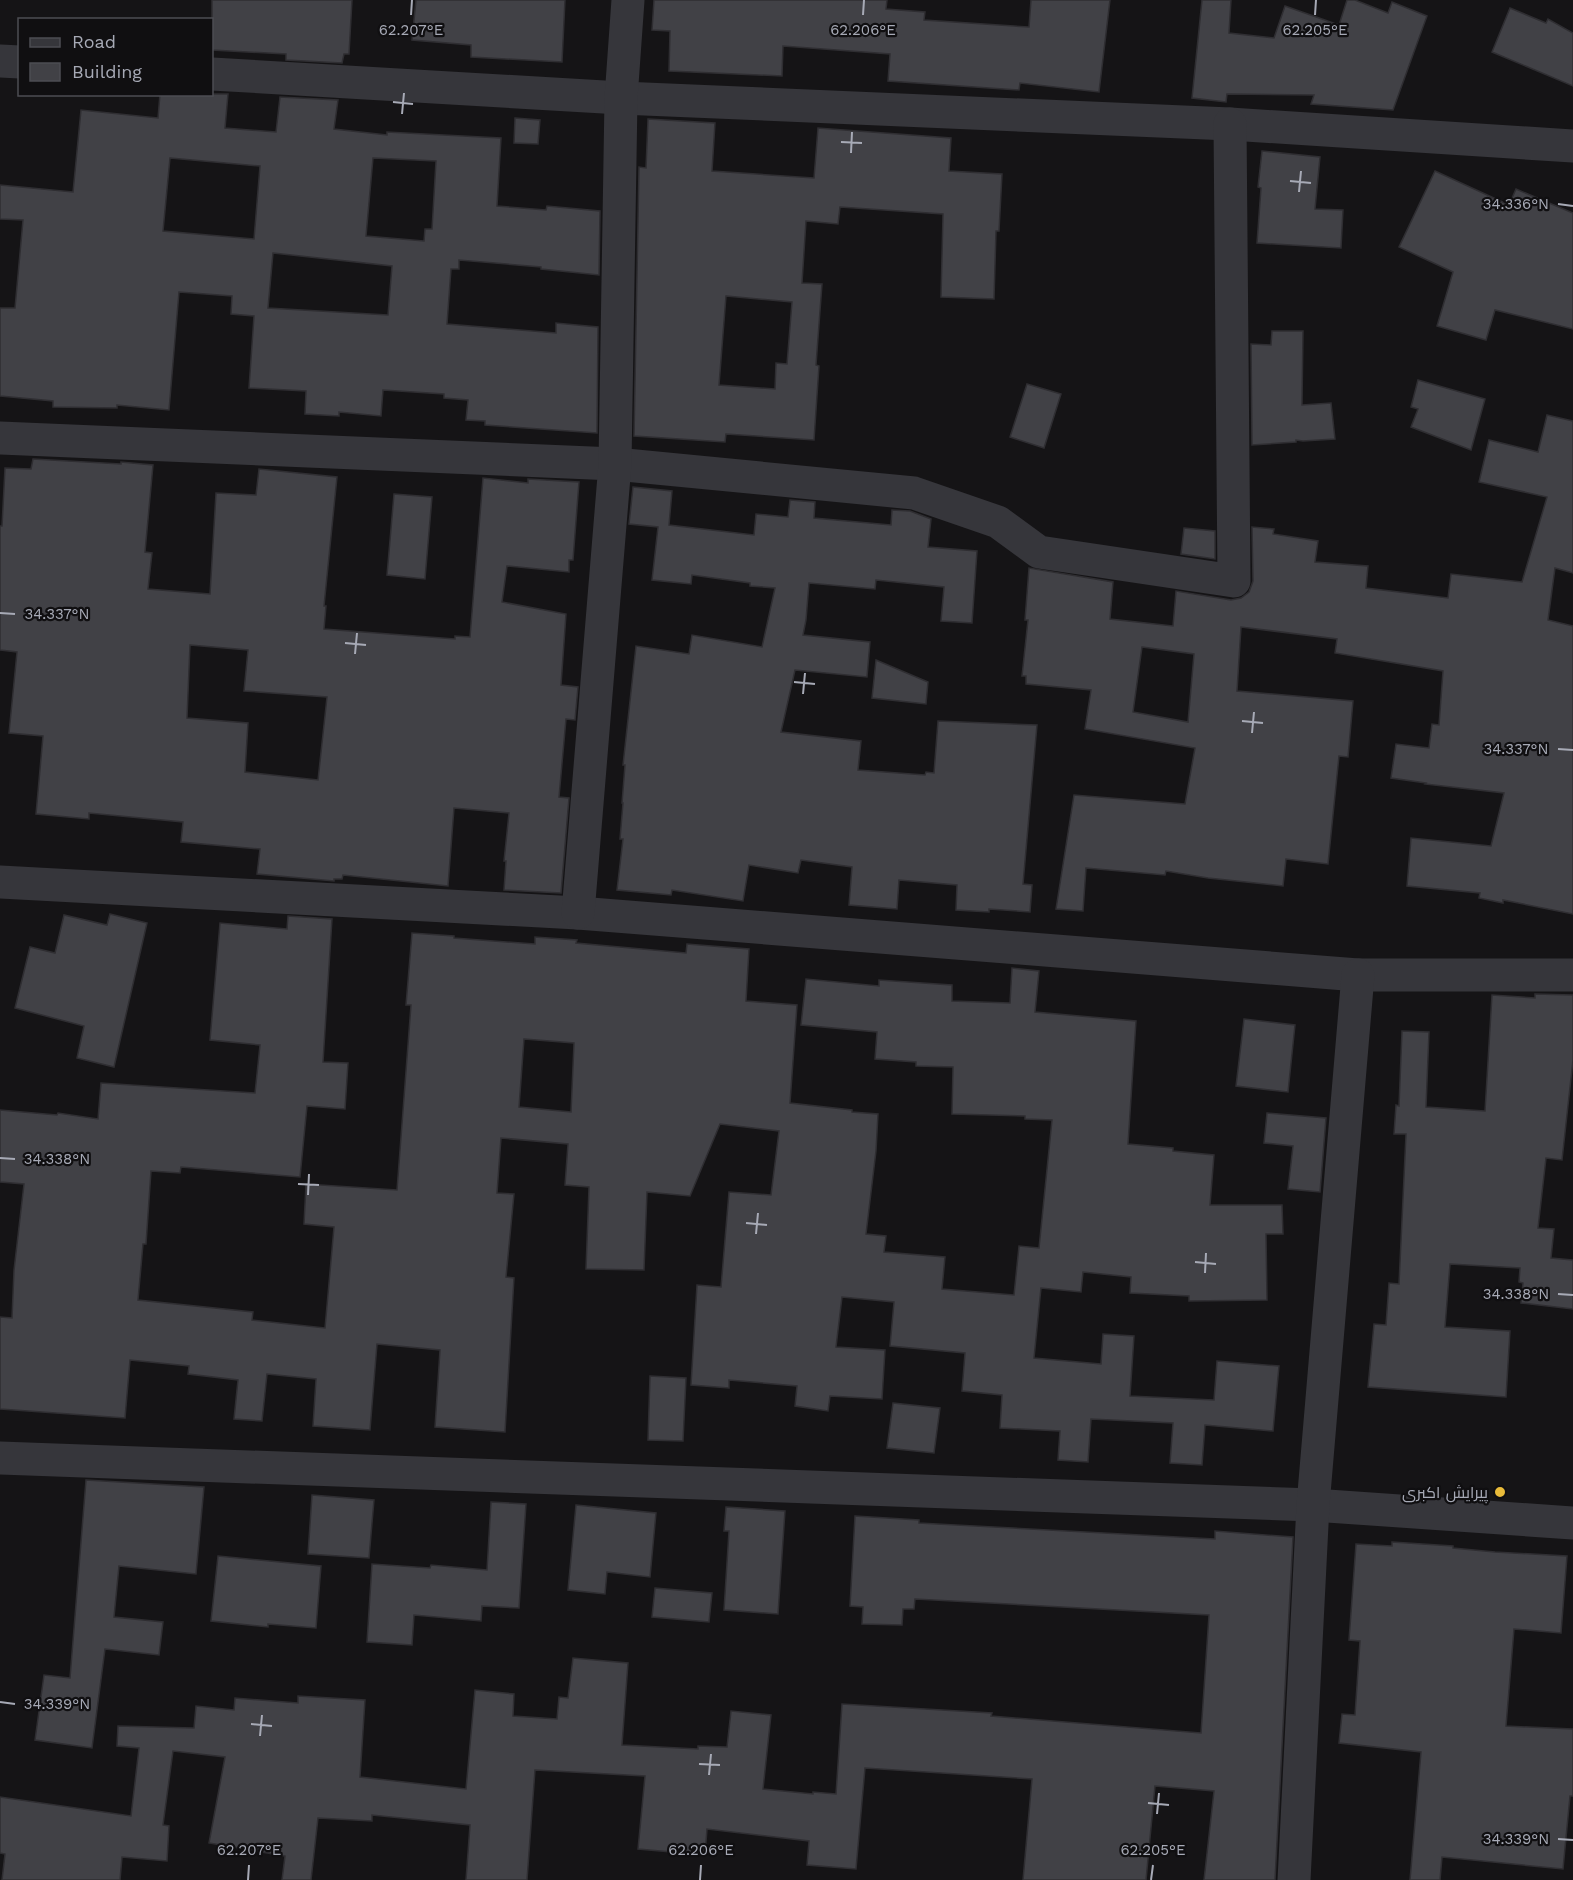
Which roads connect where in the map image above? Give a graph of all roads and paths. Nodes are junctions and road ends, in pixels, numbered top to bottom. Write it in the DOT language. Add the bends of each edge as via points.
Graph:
graph roads {
  1 [pos="628,0"];
  2 [pos="0,61"];
  3 [pos="18,62"];
  4 [pos="213,74"];
  5 [pos="621,98"];
  6 [pos="1230,124"];
  7 [pos="1573,146"];
  8 [pos="0,438"];
  9 [pos="615,464"];
  10 [pos="0,882"];
  11 [pos="578,913"];
  12 [pos="1358,975"];
  13 [pos="1573,975"];
  14 [pos="0,1458"];
  15 [pos="1313,1505"];
  16 [pos="1573,1522"];
  17 [pos="1294,1880"];
  1 -- 5 [label="street"];
  2 -- 3 [label="street"];
  4 -- 5 [label="street"];
  5 -- 6 [label="street"];
  5 -- 9 [label="street"];
  6 -- 7 [label="street"];
  6 -- 9 [label="street" via="1234,581 1038,552 998,522 914,493"];
  8 -- 9 [label="street"];
  9 -- 11 [label="street"];
  10 -- 11 [label="street"];
  11 -- 12 [label="street"];
  12 -- 13 [label="street"];
  12 -- 15 [label="street"];
  14 -- 15 [label="street"];
  15 -- 16 [label="street"];
  15 -- 17 [label="street"];
}
